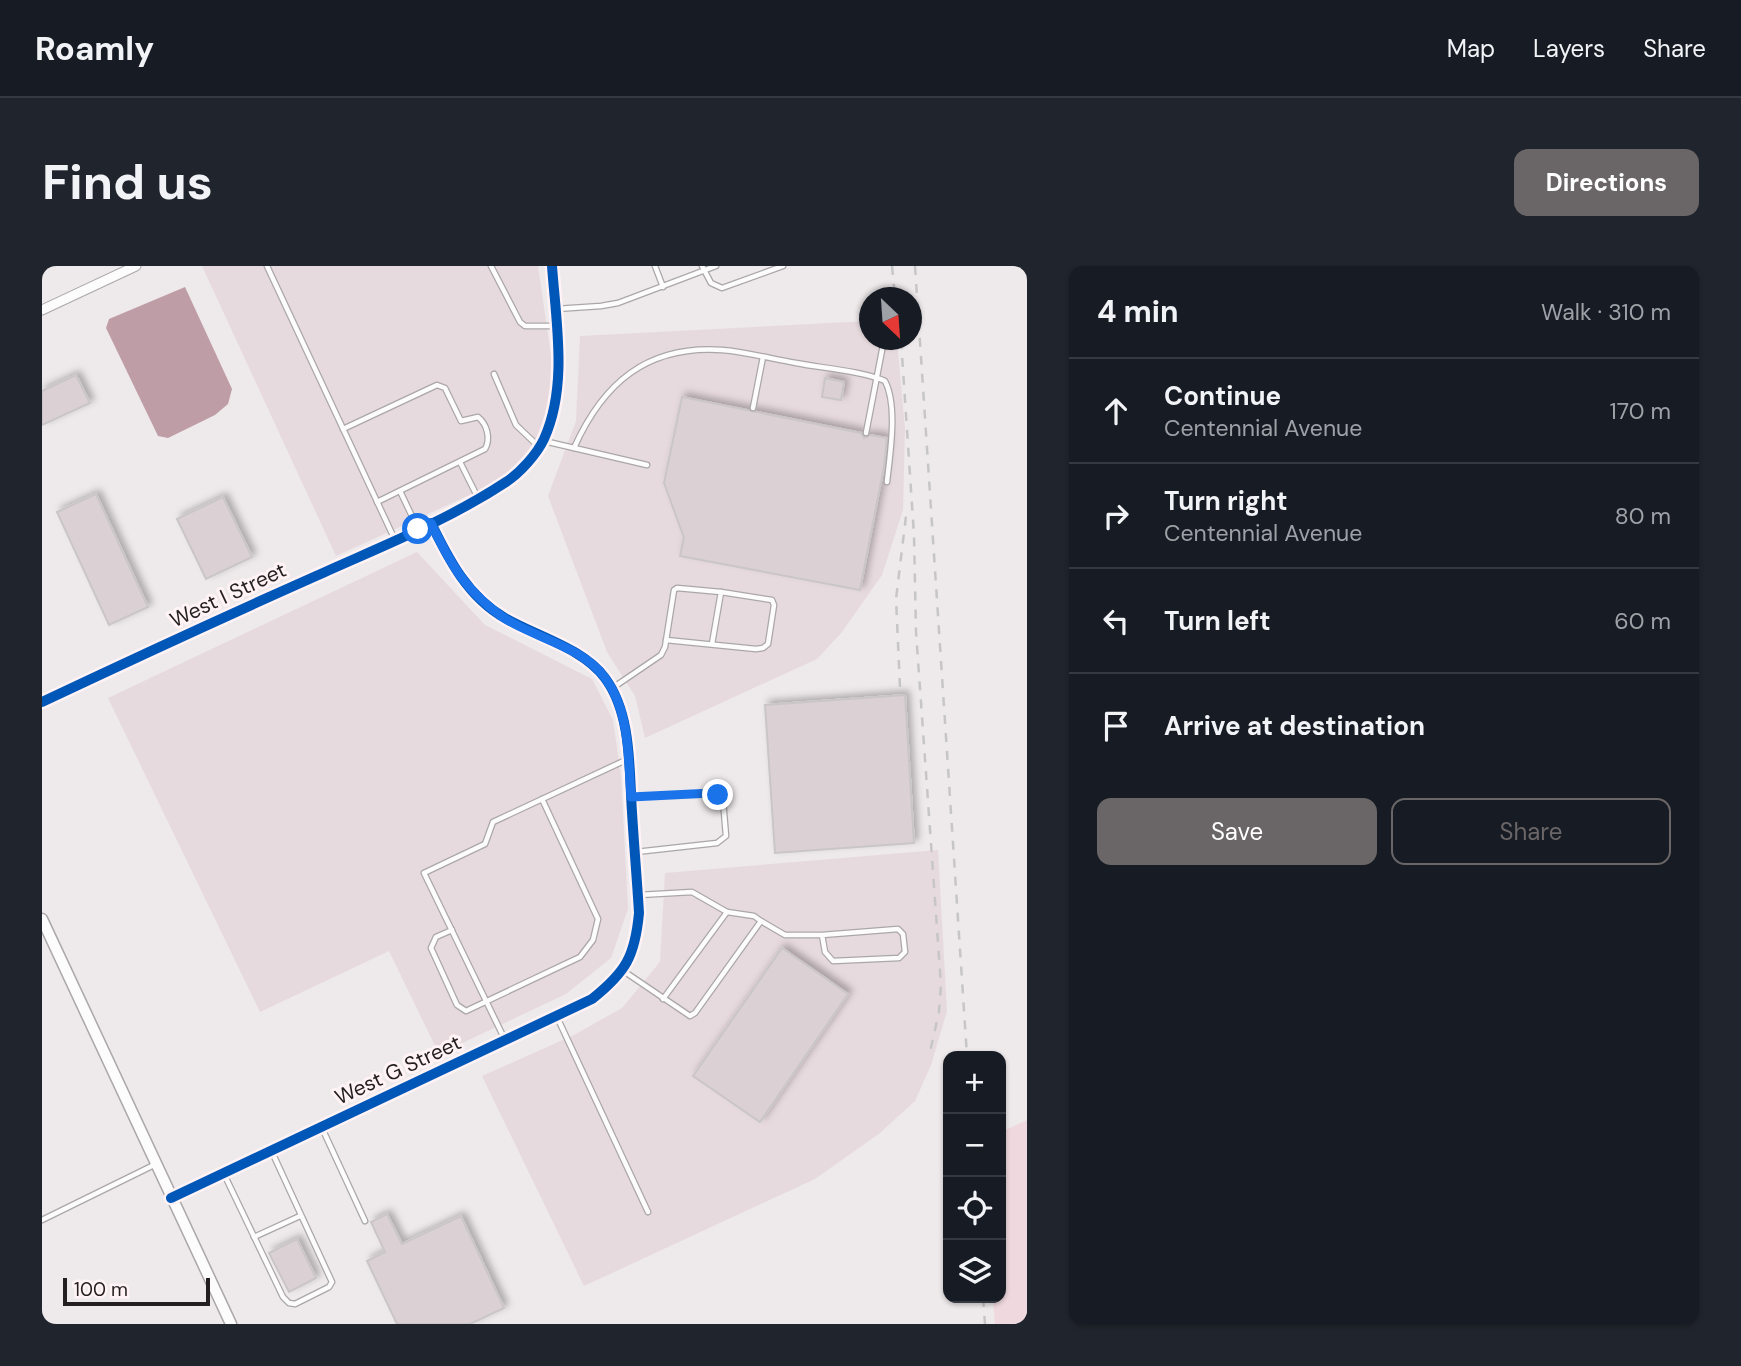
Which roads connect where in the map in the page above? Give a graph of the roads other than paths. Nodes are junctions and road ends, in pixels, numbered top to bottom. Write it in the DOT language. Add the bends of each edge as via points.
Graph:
graph roads {
  1 [pos="136,266"];
  2 [pos="267,266"];
  3 [pos="491,266"];
  4 [pos="552,266"];
  5 [pos="654,266"];
  6 [pos="716,266"];
  7 [pos="783,266"];
  8 [pos="703,269"];
  9 [pos="663,287"];
  10 [pos="555,309"];
  11 [pos="42,310"];
  12 [pos="556,327"];
  13 [pos="882,350"];
  14 [pos="763,357"];
  15 [pos="494,374"];
  16 [pos="877,378"];
  17 [pos="753,408"];
  18 [pos="343,429"];
  19 [pos="866,433"];
  20 [pos="541,444"];
  21 [pos="574,448"];
  22 [pos="460,462"];
  23 [pos="647,465"];
  24 [pos="887,482"];
  25 [pos="400,491"];
  26 [pos="478,498"];
  27 [pos="377,502"];
  28 [pos="431,523"];
  29 [pos="418,529"];
  30 [pos="395,540"];
  31 [pos="721,592"];
  32 [pos="666,640"];
  33 [pos="712,644"];
  34 [pos="611,690"];
  35 [pos="42,702"];
  36 [pos="628,759"];
  37 [pos="631,797"];
  38 [pos="542,799"];
  39 [pos="635,852"];
  40 [pos="638,895"];
  41 [pos="727,912"];
  42 [pos="42,919"];
  43 [pos="761,921"];
  44 [pos="452,930"];
  45 [pos="822,935"];
  46 [pos="622,970"];
  47 [pos="663,999"];
  48 [pos="486,1002"];
  49 [pos="556,1017"];
  50 [pos="505,1041"];
  51 [pos="321,1128"];
  52 [pos="272,1151"];
  53 [pos="155,1165"];
  54 [pos="224,1173"];
  55 [pos="171,1198"];
  56 [pos="648,1212"];
  57 [pos="300,1216"];
  58 [pos="42,1220"];
  59 [pos="366,1221"];
  60 [pos="254,1237"];
  61 [pos="231,1324"];
  1 -- 11 [label="street"];
  2 -- 18 [label="lane"];
  3 -- 12 [label="lane" via="520,323"];
  4 -- 10 [label="street"];
  5 -- 9 [label="lane"];
  6 -- 8 [label="lane"];
  7 -- 8 [label="lane" via="722,288 711,283"];
  8 -- 9 [label="lane"];
  9 -- 10 [label="lane" via="618,303"];
  10 -- 12 [label="street"];
  12 -- 20 [label="street" via="556,393"];
  13 -- 16 [label="lane"];
  14 -- 16 [label="lane"];
  14 -- 17 [label="lane"];
  14 -- 21 [label="lane" via="705,349 681,352 637,368 597,404"];
  15 -- 20 [label="lane" via="516,425"];
  16 -- 19 [label="lane"];
  16 -- 24 [label="lane" via="885,381 890,394"];
  18 -- 22 [label="lane" via="440,384 461,421 480,418 488,433 485,449"];
  18 -- 27 [label="lane"];
  20 -- 21 [label="lane"];
  20 -- 26 [label="street, West I Street" via="509,480"];
  21 -- 23 [label="lane"];
  22 -- 25 [label="lane"];
  22 -- 26 [label="lane"];
  25 -- 27 [label="lane"];
  25 -- 29 [label="lane"];
  26 -- 28 [label="street, West I Street"];
  27 -- 30 [label="lane"];
  28 -- 29 [label="street, West I Street"];
  28 -- 34 [label="street" via="462,581 502,617 575,654 605,678"];
  29 -- 30 [label="street, West I Street"];
  30 -- 35 [label="street, West I Street"];
  31 -- 32 [label="lane" via="677,587"];
  31 -- 33 [label="lane"];
  31 -- 33 [label="lane" via="772,600 768,644 756,649"];
  32 -- 33 [label="lane"];
  32 -- 34 [label="lane" via="661,655"];
  34 -- 36 [label="street" via="626,731"];
  36 -- 37 [label="street"];
  36 -- 38 [label="lane"];
  37 -- 39 [label="street"];
  37 -- 39 [label="lane" via="712,793 725,805 726,836 717,843"];
  38 -- 44 [label="lane" via="493,822 485,844 425,873"];
  38 -- 48 [label="lane" via="598,919 593,940 580,957"];
  39 -- 40 [label="street"];
  40 -- 41 [label="lane" via="692,892"];
  40 -- 46 [label="street, West G Street" via="637,941"];
  41 -- 43 [label="lane"];
  41 -- 47 [label="lane"];
  42 -- 53 [label="street"];
  43 -- 45 [label="lane" via="786,934"];
  43 -- 47 [label="lane" via="695,1013 687,1015"];
  44 -- 48 [label="lane"];
  44 -- 48 [label="lane" via="436,937 431,948 457,1005 466,1011"];
  45 -- 45 [label="lane" via="825,953 833,961 899,958 905,952 898,929"];
  46 -- 47 [label="lane"];
  46 -- 49 [label="street, West G Street" via="592,999"];
  48 -- 50 [label="lane"];
  49 -- 50 [label="street, West G Street"];
  49 -- 56 [label="lane"];
  50 -- 51 [label="street, West G Street"];
  51 -- 52 [label="street, West G Street"];
  51 -- 59 [label="lane"];
  52 -- 54 [label="street, West G Street"];
  52 -- 57 [label="lane"];
  53 -- 55 [label="street"];
  53 -- 58 [label="lane"];
  54 -- 55 [label="street, West G Street"];
  54 -- 60 [label="lane"];
  55 -- 61 [label="street"];
  57 -- 60 [label="lane"];
  57 -- 60 [label="lane" via="332,1282 295,1304 283,1297"];
}
